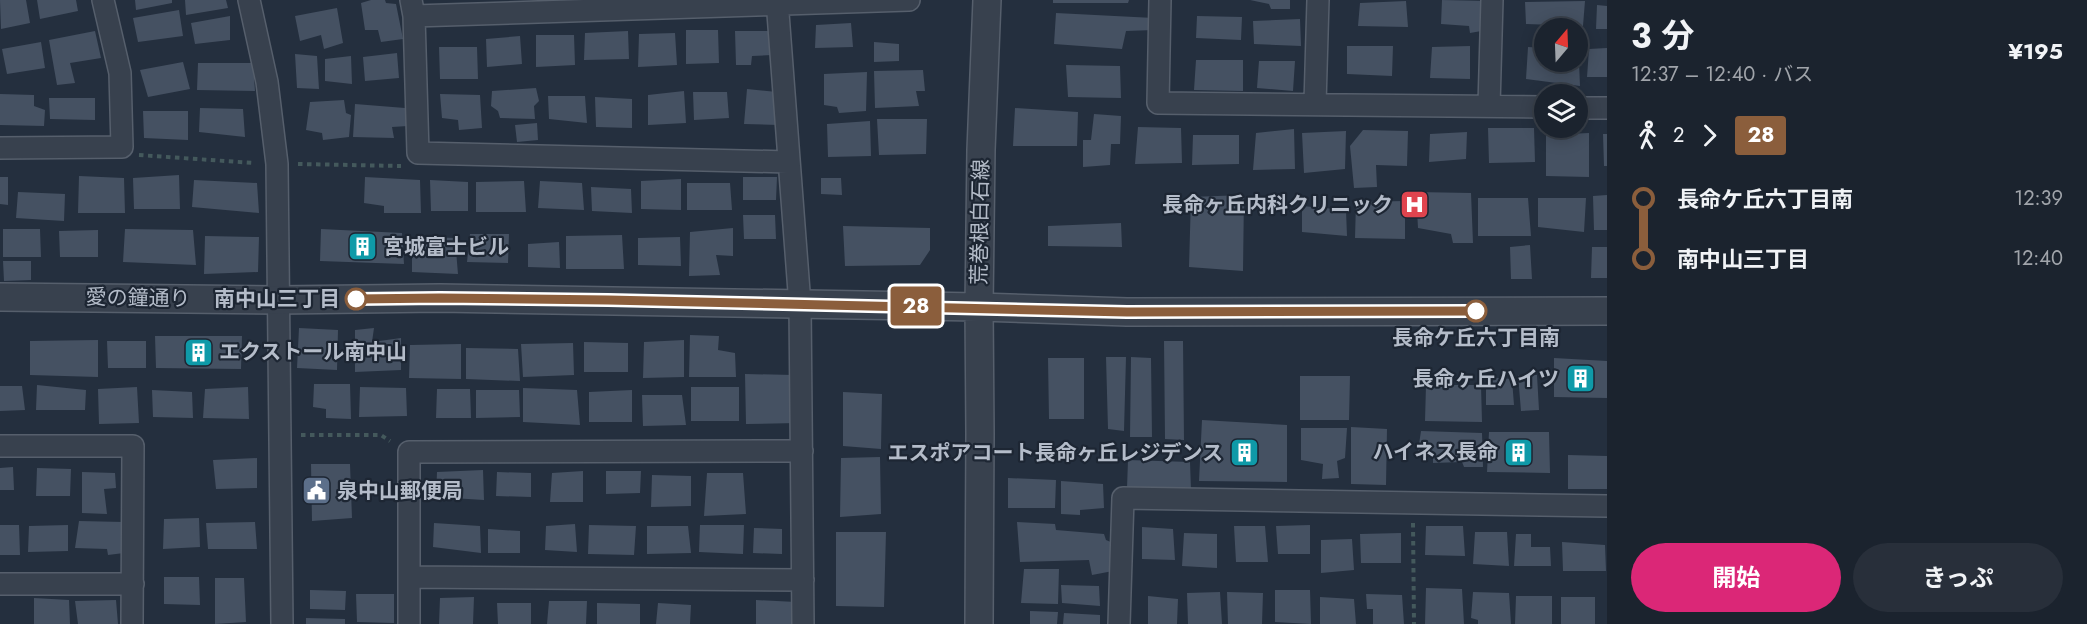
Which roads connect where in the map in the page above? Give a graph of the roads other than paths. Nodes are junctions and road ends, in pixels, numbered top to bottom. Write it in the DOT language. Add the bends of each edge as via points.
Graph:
graph roads {
  1 [pos="103,0"];
  2 [pos="249,0"];
  3 [pos="909,0"];
  4 [pos="987,0"];
  5 [pos="1160,0"];
  6 [pos="1318,0"];
  7 [pos="1492,0"];
  8 [pos="777,2"];
  9 [pos="412,8"];
  10 [pos="1315,104"];
  11 [pos="1489,106"];
  12 [pos="1534,107"];
  13 [pos="1588,108"];
  14 [pos="1607,108"];
  15 [pos="0,148"];
  16 [pos="788,162"];
  17 [pos="0,297"];
  18 [pos="279,300"];
  19 [pos="800,304"];
  20 [pos="978,307"];
  21 [pos="1607,311"];
  22 [pos="0,446"];
  23 [pos="802,451"];
  24 [pos="1607,506"];
  25 [pos="409,577"];
  26 [pos="803,580"];
  27 [pos="0,584"];
  28 [pos="133,584"];
  29 [pos="132,624"];
  30 [pos="282,624"];
  31 [pos="409,624"];
  32 [pos="803,624"];
  33 [pos="979,624"];
  34 [pos="1119,624"];
  1 -- 15 [label="street" via="120,73 123,147"];
  2 -- 18 [label="street" via="267,82 277,164"];
  3 -- 8 [label="street"];
  4 -- 20 [label="street, 荒巻根白石線"];
  5 -- 10 [label="street" via="1158,103"];
  6 -- 10 [label="street"];
  7 -- 11 [label="street"];
  8 -- 9 [label="street"];
  8 -- 16 [label="street"];
  9 -- 16 [label="street" via="418,153"];
  10 -- 11 [label="street"];
  11 -- 12 [label="street"];
  13 -- 14 [label="street"];
  16 -- 19 [label="street"];
  17 -- 18 [label="street, 愛の鐘通り"];
  18 -- 19 [label="street, 愛の鐘通り" via="440,298"];
  18 -- 30 [label="street"];
  19 -- 20 [label="street, 愛の鐘通り"];
  19 -- 23 [label="street"];
  20 -- 21 [label="street, 愛の鐘通り" via="1127,312"];
  20 -- 33 [label="street, 荒巻根白石線"];
  22 -- 28 [label="street" via="133,446"];
  23 -- 25 [label="street" via="409,452"];
  23 -- 26 [label="street"];
  24 -- 34 [label="street" via="1123,498"];
  25 -- 26 [label="street"];
  25 -- 31 [label="street"];
  26 -- 32 [label="street"];
  27 -- 28 [label="street"];
  28 -- 29 [label="street"];
}
